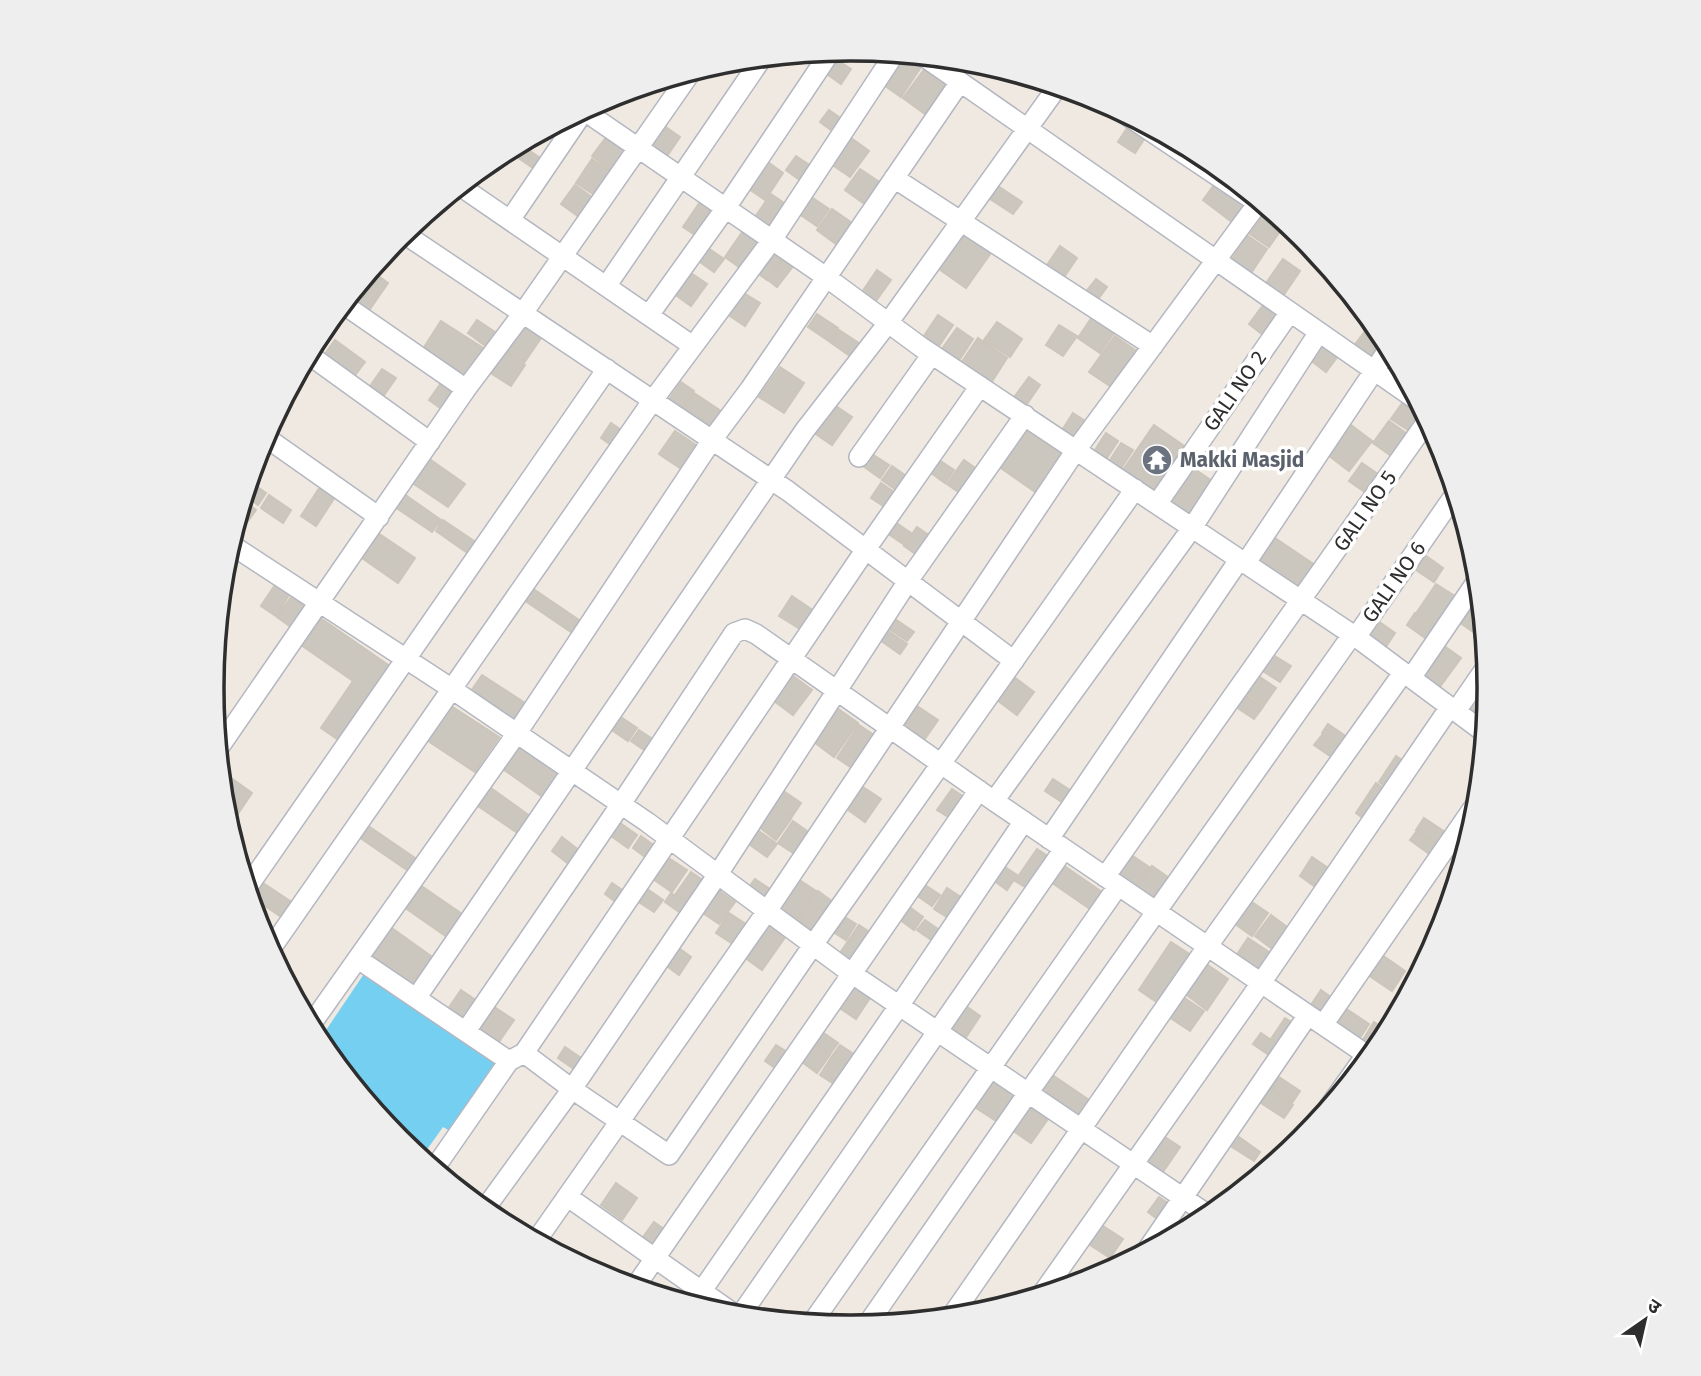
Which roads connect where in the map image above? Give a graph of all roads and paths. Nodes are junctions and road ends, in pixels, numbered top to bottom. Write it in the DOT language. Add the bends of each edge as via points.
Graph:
graph roads {
  1 [pos="823,62"];
  2 [pos="889,63"];
  3 [pos="940,68"];
  4 [pos="755,69"];
  5 [pos="960,82"];
  6 [pos="683,85"];
  7 [pos="1051,95"];
  8 [pos="594,117"];
  9 [pos="575,125"];
  10 [pos="1026,128"];
  11 [pos="639,150"];
  12 [pos="682,177"];
  13 [pos="894,177"];
  14 [pos="468,192"];
  15 [pos="1253,208"];
  16 [pos="725,209"];
  17 [pos="510,220"];
  18 [pos="960,222"];
  19 [pos="413,240"];
  20 [pos="772,240"];
  21 [pos="564,255"];
  22 [pos="1216,260"];
  23 [pos="826,277"];
  24 [pos="607,285"];
  25 [pos="351,309"];
  26 [pos="1290,312"];
  27 [pos="523,313"];
  28 [pos="649,315"];
  29 [pos="888,323"];
  30 [pos="1319,332"];
  31 [pos="693,346"];
  32 [pos="1153,346"];
  33 [pos="932,354"];
  34 [pos="1382,357"];
  35 [pos="317,360"];
  36 [pos="607,369"];
  37 [pos="1373,370"];
  38 [pos="980,386"];
  39 [pos="466,389"];
  40 [pos="1401,389"];
  41 [pos="653,400"];
  42 [pos="1025,415"];
  43 [pos="1421,429"];
  44 [pos="712,440"];
  45 [pos="430,442"];
  46 [pos="273,443"];
  47 [pos="1076,450"];
  48 [pos="859,457"];
  49 [pos="771,480"];
  50 [pos="1135,489"];
  51 [pos="1449,503"];
  52 [pos="1157,504"];
  53 [pos="379,517"];
  54 [pos="1192,528"];
  55 [pos="866,549"];
  56 [pos="240,550"];
  57 [pos="1242,562"];
  58 [pos="908,581"];
  59 [pos="1469,591"];
  60 [pos="1301,601"];
  61 [pos="320,603"];
  62 [pos="962,622"];
  63 [pos="1354,636"];
  64 [pos="407,659"];
  65 [pos="792,659"];
  66 [pos="1014,661"];
  67 [pos="1407,675"];
  68 [pos="1477,679"];
  69 [pos="451,689"];
  70 [pos="837,690"];
  71 [pos="1453,709"];
  72 [pos="1476,726"];
  73 [pos="891,728"];
  74 [pos="517,733"];
  75 [pos="226,738"];
  76 [pos="941,764"];
  77 [pos="571,770"];
  78 [pos="986,796"];
  79 [pos="621,804"];
  80 [pos="1024,821"];
  81 [pos="1462,822"];
  82 [pos="670,839"];
  83 [pos="1057,844"];
  84 [pos="718,874"];
  85 [pos="254,878"];
  86 [pos="1112,882"];
  87 [pos="767,911"];
  88 [pos="1156,912"];
  89 [pos="277,940"];
  90 [pos="813,945"];
  91 [pos="1207,947"];
  92 [pos="358,959"];
  93 [pos="851,973"];
  94 [pos="1261,983"];
  95 [pos="417,997"];
  96 [pos="900,1006"];
  97 [pos="317,1016"];
  98 [pos="1316,1020"];
  99 [pos="466,1031"];
  100 [pos="937,1031"];
  101 [pos="1361,1051"];
  102 [pos="517,1058"];
  103 [pos="991,1068"];
  104 [pos="572,1089"];
  105 [pos="1028,1093"];
  106 [pos="621,1123"];
  107 [pos="1082,1129"];
  108 [pos="440,1161"];
  109 [pos="1133,1163"];
  110 [pos="568,1197"];
  111 [pos="1184,1198"];
  112 [pos="491,1201"];
  113 [pos="1199,1209"];
  114 [pos="542,1233"];
  115 [pos="1159,1234"];
  116 [pos="655,1258"];
  117 [pos="641,1278"];
  118 [pos="1051,1281"];
  119 [pos="693,1294"];
  120 [pos="699,1296"];
  121 [pos="959,1305"];
  122 [pos="745,1306"];
  123 [pos="819,1313"];
  124 [pos="875,1314"];
  1 -- 16 [label="street"];
  2 -- 20 [label="street"];
  3 -- 5 [label="street"];
  4 -- 12 [label="street"];
  5 -- 10 [label="street"];
  5 -- 13 [label="street"];
  6 -- 11 [label="street"];
  7 -- 10 [label="street"];
  8 -- 11 [label="street"];
  9 -- 17 [label="street"];
  10 -- 18 [label="street"];
  10 -- 22 [label="street"];
  11 -- 12 [label="street"];
  11 -- 21 [label="street"];
  12 -- 16 [label="street"];
  12 -- 24 [label="street"];
  13 -- 18 [label="street"];
  13 -- 23 [label="street"];
  14 -- 17 [label="street"];
  15 -- 22 [label="street"];
  16 -- 20 [label="street"];
  16 -- 28 [label="street"];
  17 -- 21 [label="street"];
  18 -- 29 [label="street"];
  18 -- 32 [label="street"];
  19 -- 27 [label="street"];
  20 -- 23 [label="street"];
  20 -- 31 [label="street"];
  21 -- 24 [label="street"];
  21 -- 27 [label="street"];
  22 -- 26 [label="street"];
  22 -- 32 [label="street"];
  23 -- 29 [label="street"];
  23 -- 44 [label="street"];
  24 -- 28 [label="street"];
  25 -- 39 [label="street"];
  26 -- 30 [label="street"];
  26 -- 52 [label="street, GALI NO 2"];
  27 -- 36 [label="street"];
  27 -- 39 [label="street"];
  28 -- 31 [label="street"];
  29 -- 33 [label="street"];
  29 -- 49 [label="street"];
  30 -- 37 [label="street"];
  30 -- 54 [label="street"];
  31 -- 41 [label="street"];
  32 -- 47 [label="street"];
  33 -- 38 [label="street"];
  33 -- 48 [label="street"];
  34 -- 37 [label="street"];
  35 -- 45 [label="street"];
  36 -- 41 [label="street"];
  36 -- 64 [label="street"];
  37 -- 40 [label="street"];
  37 -- 57 [label="street"];
  38 -- 42 [label="street"];
  38 -- 55 [label="street"];
  39 -- 45 [label="street"];
  41 -- 44 [label="street"];
  41 -- 69 [label="street"];
  42 -- 47 [label="street"];
  42 -- 58 [label="street"];
  43 -- 60 [label="street, GALI NO 5"];
  44 -- 49 [label="street"];
  44 -- 74 [label="street"];
  45 -- 53 [label="street"];
  46 -- 53 [label="street"];
  47 -- 50 [label="street"];
  47 -- 62 [label="street"];
  49 -- 55 [label="street"];
  49 -- 77 [label="street"];
  50 -- 52 [label="street"];
  50 -- 66 [label="street"];
  51 -- 63 [label="street, GALI NO 6"];
  52 -- 54 [label="street"];
  53 -- 61 [label="street"];
  54 -- 57 [label="street"];
  54 -- 78 [label="street"];
  55 -- 58 [label="street"];
  55 -- 65 [label="street"];
  56 -- 61 [label="street"];
  57 -- 60 [label="street"];
  57 -- 83 [label="street"];
  58 -- 62 [label="street"];
  58 -- 70 [label="street"];
  59 -- 67 [label="street"];
  60 -- 63 [label="street"];
  60 -- 86 [label="street, GALI NO 5"];
  61 -- 64 [label="street"];
  61 -- 75 [label="street"];
  62 -- 66 [label="street"];
  62 -- 73 [label="street"];
  63 -- 67 [label="street"];
  63 -- 88 [label="street, GALI NO 6"];
  64 -- 69 [label="street"];
  64 -- 85 [label="street"];
  65 -- 70 [label="street"];
  65 -- 79 [label="street" via="751,631 734,633"];
  65 -- 82 [label="street"];
  66 -- 76 [label="street"];
  67 -- 71 [label="street"];
  67 -- 91 [label="street"];
  68 -- 71 [label="street"];
  69 -- 74 [label="street"];
  69 -- 89 [label="street"];
  70 -- 73 [label="street"];
  70 -- 84 [label="street"];
  71 -- 72 [label="street"];
  71 -- 94 [label="street"];
  73 -- 76 [label="street"];
  73 -- 87 [label="street"];
  74 -- 77 [label="street"];
  74 -- 92 [label="street"];
  76 -- 78 [label="street"];
  76 -- 90 [label="street"];
  77 -- 79 [label="street"];
  77 -- 95 [label="street"];
  78 -- 80 [label="street"];
  78 -- 93 [label="street"];
  79 -- 82 [label="street"];
  79 -- 99 [label="street"];
  80 -- 83 [label="street"];
  80 -- 96 [label="street"];
  81 -- 98 [label="street"];
  82 -- 84 [label="street"];
  82 -- 102 [label="street"];
  83 -- 86 [label="street"];
  83 -- 100 [label="street"];
  84 -- 87 [label="street"];
  84 -- 104 [label="street"];
  86 -- 88 [label="street"];
  86 -- 103 [label="street, GALI NO 5"];
  87 -- 90 [label="street"];
  87 -- 106 [label="street"];
  88 -- 91 [label="street"];
  88 -- 105 [label="street, GALI NO 6"];
  90 -- 93 [label="street"];
  90 -- 106 [label="street" via="671,1154"];
  91 -- 94 [label="street"];
  91 -- 107 [label="street"];
  92 -- 95 [label="street"];
  92 -- 97 [label="street"];
  93 -- 96 [label="street"];
  93 -- 116 [label="street"];
  94 -- 98 [label="street"];
  94 -- 109 [label="street"];
  95 -- 99 [label="street"];
  96 -- 100 [label="street"];
  96 -- 120 [label="street"];
  98 -- 101 [label="street"];
  98 -- 111 [label="street"];
  99 -- 102 [label="street"];
  100 -- 103 [label="street"];
  100 -- 122 [label="street"];
  102 -- 104 [label="street"];
  102 -- 108 [label="street"];
  103 -- 105 [label="street"];
  103 -- 123 [label="street, GALI NO 5"];
  104 -- 106 [label="street"];
  104 -- 112 [label="street"];
  105 -- 107 [label="street"];
  105 -- 124 [label="street, GALI NO 6"];
  106 -- 110 [label="street"];
  107 -- 109 [label="street"];
  107 -- 121 [label="street"];
  109 -- 111 [label="street"];
  109 -- 118 [label="street"];
  110 -- 114 [label="street"];
  110 -- 116 [label="street"];
  111 -- 113 [label="street"];
  111 -- 115 [label="street"];
  116 -- 117 [label="street"];
  116 -- 119 [label="street"];
}
